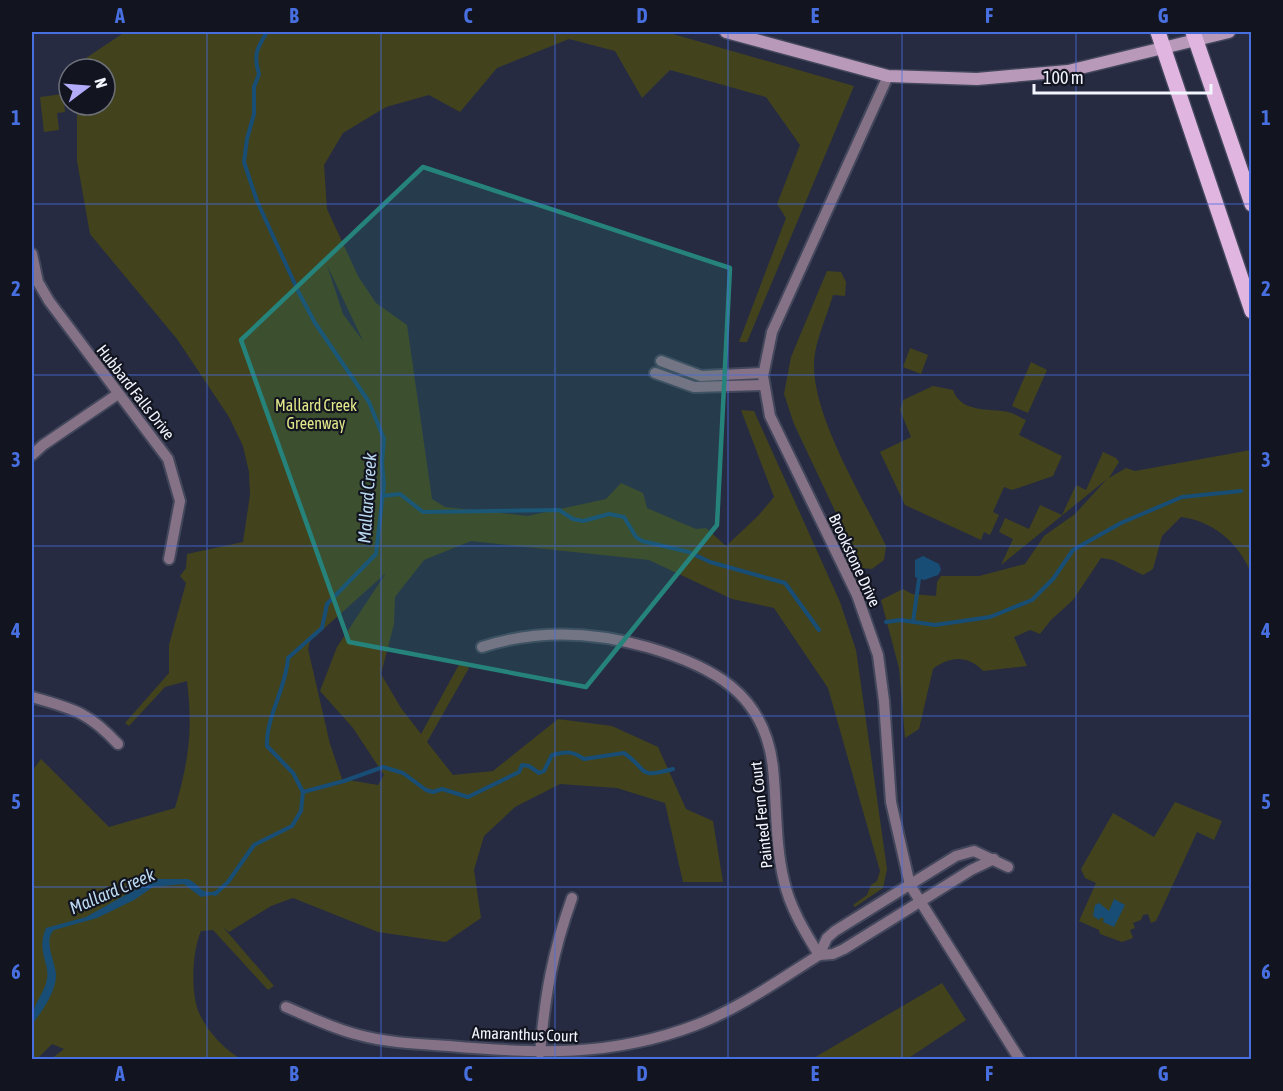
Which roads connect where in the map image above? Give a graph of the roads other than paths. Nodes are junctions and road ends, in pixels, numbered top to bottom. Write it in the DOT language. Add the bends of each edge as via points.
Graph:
graph roads {
  1 [pos="726,32"];
  2 [pos="1158,32"];
  3 [pos="1229,32"];
  4 [pos="1195,36"];
  5 [pos="1163,48"];
  6 [pos="888,76"];
  7 [pos="1251,204"];
  8 [pos="32,254"];
  9 [pos="34,276"];
  10 [pos="1251,311"];
  11 [pos="661,361"];
  12 [pos="655,373"];
  13 [pos="763,373"];
  14 [pos="764,385"];
  15 [pos="118,394"];
  16 [pos="32,455"];
  17 [pos="169,559"];
  18 [pos="482,647"];
  19 [pos="32,697"];
  20 [pos="118,744"];
  21 [pos="994,859"];
  22 [pos="1008,867"];
  23 [pos="910,885"];
  24 [pos="572,898"];
  25 [pos="920,902"];
  26 [pos="819,955"];
  27 [pos="286,1007"];
  28 [pos="540,1053"];
  29 [pos="1020,1059"];
  1 -- 6 [label="main road"];
  2 -- 5 [label="main road"];
  3 -- 4 [label="main road"];
  4 -- 5 [label="main road"];
  4 -- 7 [label="main road"];
  5 -- 6 [label="main road" via="1089,67 1008,78"];
  5 -- 10 [label="main road"];
  6 -- 13 [label="street, Brookstone Drive" via="772,332"];
  8 -- 9 [label="street, Hubbard Falls Drive"];
  9 -- 15 [label="street, Hubbard Falls Drive"];
  11 -- 13 [label="street" via="701,376"];
  12 -- 14 [label="street" via="694,387"];
  13 -- 14 [label="street, Brookstone Drive"];
  14 -- 23 [label="street, Brookstone Drive" via="777,433 869,626 881,674 892,810"];
  15 -- 16 [label="street"];
  15 -- 17 [label="street, Hubbard Falls Drive" via="168,459 177,484 180,501"];
  18 -- 26 [label="street, Painted Fern Court" via="548,633 616,638 687,659 720,676 735,689 757,718 770,750 784,883 800,923"];
  19 -- 20 [label="street" via="78,710 98,722"];
  21 -- 22 [label="street, Amaranthus Court"];
  21 -- 23 [label="street, Amaranthus Court" via="974,850 965,852"];
  21 -- 25 [label="street, Amaranthus Court"];
  23 -- 25 [label="street, Brookstone Drive"];
  23 -- 26 [label="street, Amaranthus Court" via="836,931 827,938"];
  24 -- 28 [label="street" via="549,971"];
  25 -- 26 [label="street, Amaranthus Court" via="844,949"];
  25 -- 29 [label="street, Brookstone Drive"];
  26 -- 28 [label="street, Amaranthus Court" via="741,1003 668,1035 598,1050"];
  27 -- 28 [label="street, Amaranthus Court" via="341,1030 385,1041"];
}
